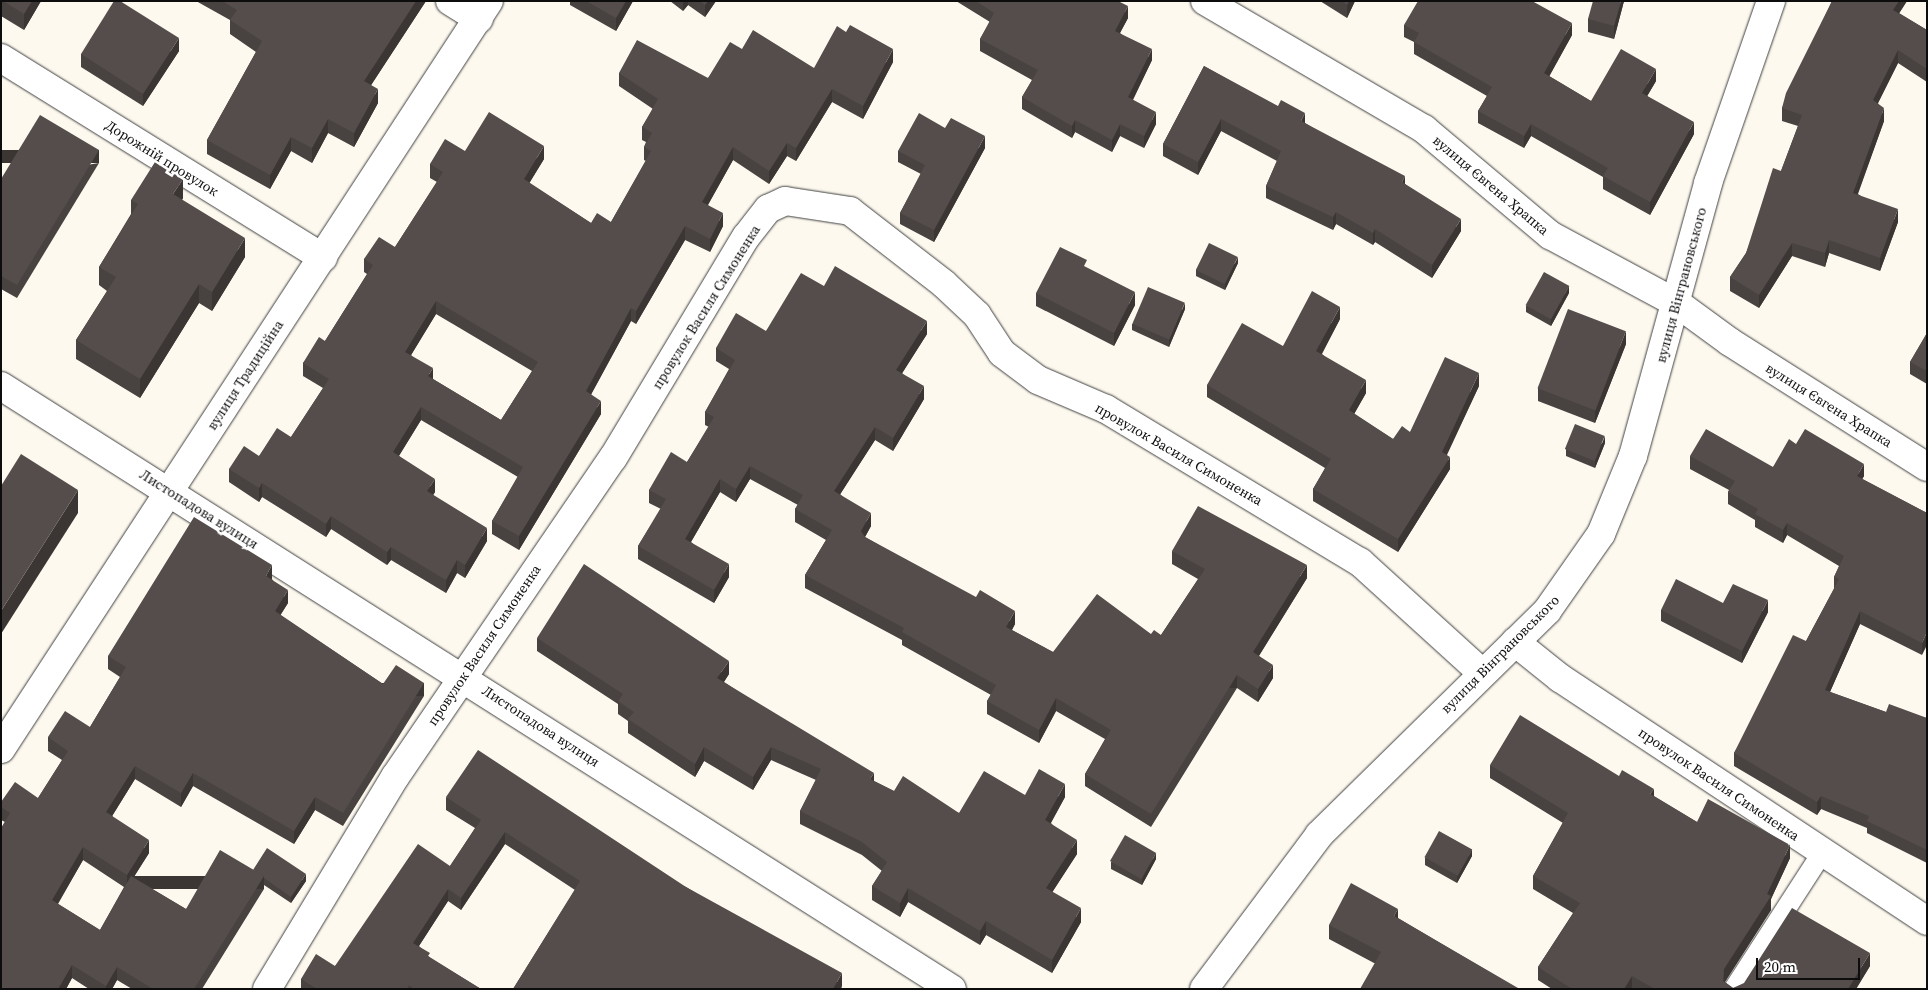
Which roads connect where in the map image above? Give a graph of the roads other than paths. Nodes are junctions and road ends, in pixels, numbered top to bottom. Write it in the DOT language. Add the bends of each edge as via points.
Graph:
graph roads {
  1 [pos="450,1"];
  2 [pos="1205,1"];
  3 [pos="1771,1"];
  4 [pos="484,10"];
  5 [pos="1,58"];
  6 [pos="323,258"];
  7 [pos="1678,304"];
  8 [pos="1,386"];
  9 [pos="1927,466"];
  10 [pos="170,490"];
  11 [pos="1515,642"];
  12 [pos="1482,673"];
  13 [pos="462,676"];
  14 [pos="1,749"];
  15 [pos="1822,853"];
  16 [pos="1927,921"];
  17 [pos="267,989"];
  18 [pos="952,989"];
  19 [pos="1204,989"];
  20 [pos="1734,989"];
  1 -- 4 [label="street"];
  2 -- 7 [label="street, вулиця Євгена Храпка" via="1424,129 1550,235"];
  3 -- 7 [label="street, вулиця Вінграновського" via="1708,183"];
  4 -- 6 [label="street, вулиця Традиційна"];
  5 -- 6 [label="street, Дорожній провулок"];
  6 -- 10 [label="street, вулиця Традиційна"];
  7 -- 9 [label="street, вулиця Євгена Храпка" via="1730,342"];
  7 -- 11 [label="street, вулиця Вінграновського" via="1634,456 1601,534 1576,575"];
  8 -- 10 [label="street, Листопадова вулиця"];
  10 -- 13 [label="street, Листопадова вулиця"];
  10 -- 14 [label="street, вулиця Традиційна"];
  11 -- 12 [label="street, вулиця Вінграновського"];
  11 -- 15 [label="street, провулок Василя Симоненка" via="1560,678"];
  12 -- 13 [label="street, провулок Василя Симоненка" via="1360,562 1106,409 1038,380 1002,353 976,315 944,284 850,212 802,200 785,201 768,209 746,237 613,458"];
  12 -- 19 [label="street, вулиця Вінграновського" via="1319,835"];
  13 -- 17 [label="street, провулок Василя Симоненка"];
  13 -- 18 [label="street, Листопадова вулиця"];
  15 -- 16 [label="street, провулок Василя Симоненка"];
  15 -- 20 [label="lane"];
}
